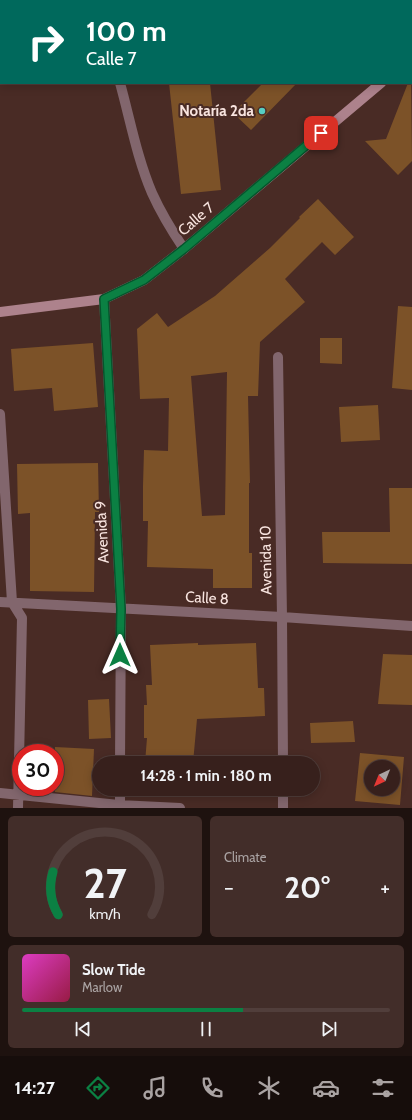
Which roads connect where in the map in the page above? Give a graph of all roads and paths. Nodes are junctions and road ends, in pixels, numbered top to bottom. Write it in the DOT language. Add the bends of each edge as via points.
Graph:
graph roads {
  1 [pos="120,84"];
  2 [pos="380,84"];
  3 [pos="184,249"];
  4 [pos="104,299"];
  5 [pos="0,312"];
  6 [pos="278,357"];
  7 [pos="0,414"];
  8 [pos="0,602"];
  9 [pos="12,602"];
  10 [pos="121,609"];
  11 [pos="282,617"];
  12 [pos="412,626"];
  13 [pos="19,744"];
  14 [pos="120,756"];
  15 [pos="283,756"];
  16 [pos="0,793"];
  17 [pos="12,794"];
  18 [pos="18,796"];
  19 [pos="34,796"];
  20 [pos="120,796"];
  21 [pos="283,796"];
  22 [pos="120,807"];
  23 [pos="18,808"];
  24 [pos="180,808"];
  25 [pos="283,808"];
  1 -- 3 [label="street" via="151,192"];
  2 -- 3 [label="street, Calle 7"];
  3 -- 4 [label="street, Calle 7" via="144,280"];
  4 -- 5 [label="street, Calle 7"];
  4 -- 10 [label="street, Avenida 9"];
  6 -- 11 [label="street, Avenida 10"];
  7 -- 9 [label="street"];
  8 -- 9 [label="street, Calle 8"];
  9 -- 10 [label="street, Calle 8"];
  9 -- 13 [label="street" via="22,618"];
  10 -- 11 [label="street, Calle 8"];
  10 -- 14 [label="street, Avenida 9"];
  11 -- 12 [label="street, Calle 8"];
  11 -- 15 [label="street, Avenida 10"];
  16 -- 17 [label="street"];
  18 -- 23 [label="street"];
  19 -- 22 [label="street"];
  20 -- 22 [label="street"];
  21 -- 25 [label="street"];
  22 -- 24 [label="street"];
}
